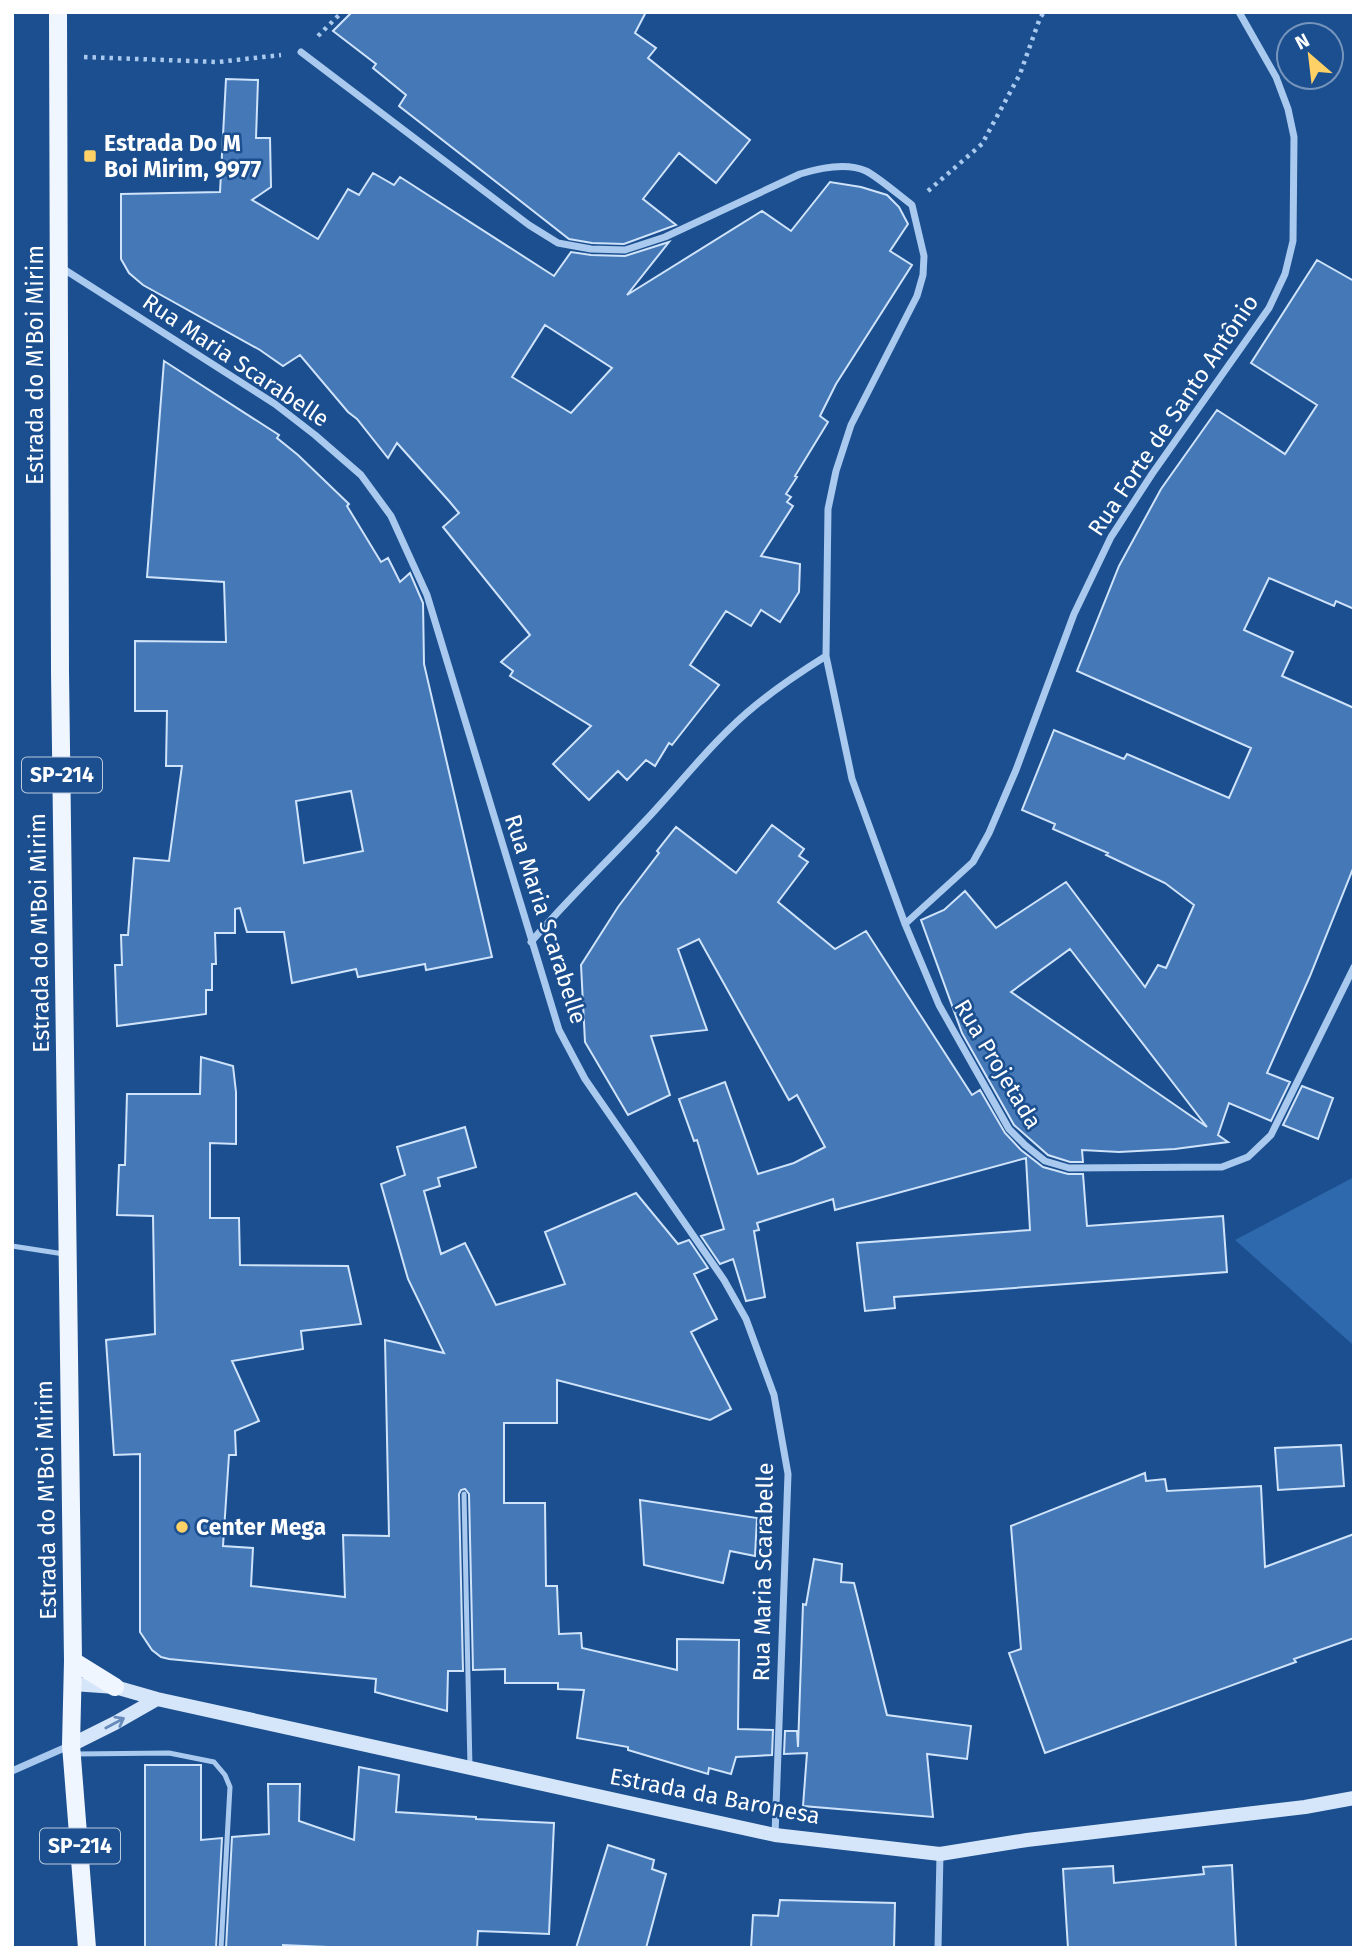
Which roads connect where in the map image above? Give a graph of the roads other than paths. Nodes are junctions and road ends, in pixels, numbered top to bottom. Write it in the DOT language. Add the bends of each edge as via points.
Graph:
graph roads {
  1 [pos="58,12"];
  2 [pos="1239,12"];
  3 [pos="301,52"];
  4 [pos="58,266"];
  5 [pos="826,656"];
  6 [pos="905,924"];
  7 [pos="531,942"];
  8 [pos="1354,967"];
  9 [pos="12,1246"];
  10 [pos="68,1255"];
  11 [pos="464,1494"];
  12 [pos="73,1661"];
  13 [pos="73,1684"];
  14 [pos="115,1687"];
  15 [pos="157,1699"];
  16 [pos="72,1750"];
  17 [pos="470,1768"];
  18 [pos="12,1771"];
  19 [pos="1354,1798"];
  20 [pos="775,1835"];
  21 [pos="940,1854"];
  22 [pos="87,1948"];
  23 [pos="222,1948"];
  24 [pos="938,1948"];
  1 -- 4 [label="main road, Estrada do M'Boi Mirim / SP-214"];
  2 -- 6 [label="street, Rua Forte de Santo Antônio" via="1276,77 1294,136 1293,241 1285,274 1269,308 1111,537 1074,614 1016,770 974,862"];
  3 -- 5 [label="street, Rua Projetada" via="558,243 625,250 821,168 866,171 912,205 924,256 923,275 917,296 851,425 828,509"];
  4 -- 7 [label="street, Rua Maria Scarabelle" via="275,404 361,475 391,516 427,594"];
  4 -- 10 [label="main road, Estrada do M'Boi Mirim / SP-214"];
  5 -- 6 [label="street, Rua Projetada" via="852,779"];
  5 -- 7 [label="street" via="754,706 726,733"];
  6 -- 8 [label="street, Rua Projetada" via="939,1005 1009,1129 1045,1161 1069,1168 1222,1167 1248,1157 1272,1135"];
  7 -- 20 [label="street, Rua Maria Scarabelle" via="559,1030 585,1079 724,1280 746,1319 774,1395 788,1474"];
  9 -- 10 [label="lane"];
  10 -- 12 [label="main road, Estrada do M'Boi Mirim / SP-214"];
  11 -- 17 [label="lane"];
  12 -- 13 [label="main road, Estrada do M'Boi Mirim / SP-214"];
  12 -- 14 [label="main road"];
  13 -- 14 [label="main road, Estrada da Baronesa"];
  13 -- 16 [label="main road, SP-214"];
  14 -- 15 [label="main road, Estrada da Baronesa"];
  16 -- 15 [label="main road, one-way"];
  15 -- 17 [label="main road, Estrada da Baronesa"];
  16 -- 18 [label="street"];
  16 -- 22 [label="main road, SP-214"];
  16 -- 23 [label="lane" via="169,1753 214,1762 225,1775 230,1787"];
  17 -- 20 [label="main road, Estrada da Baronesa"];
  19 -- 21 [label="main road, Estrada da Baronesa"];
  20 -- 21 [label="main road, Estrada da Baronesa"];
  21 -- 24 [label="street"];
}
